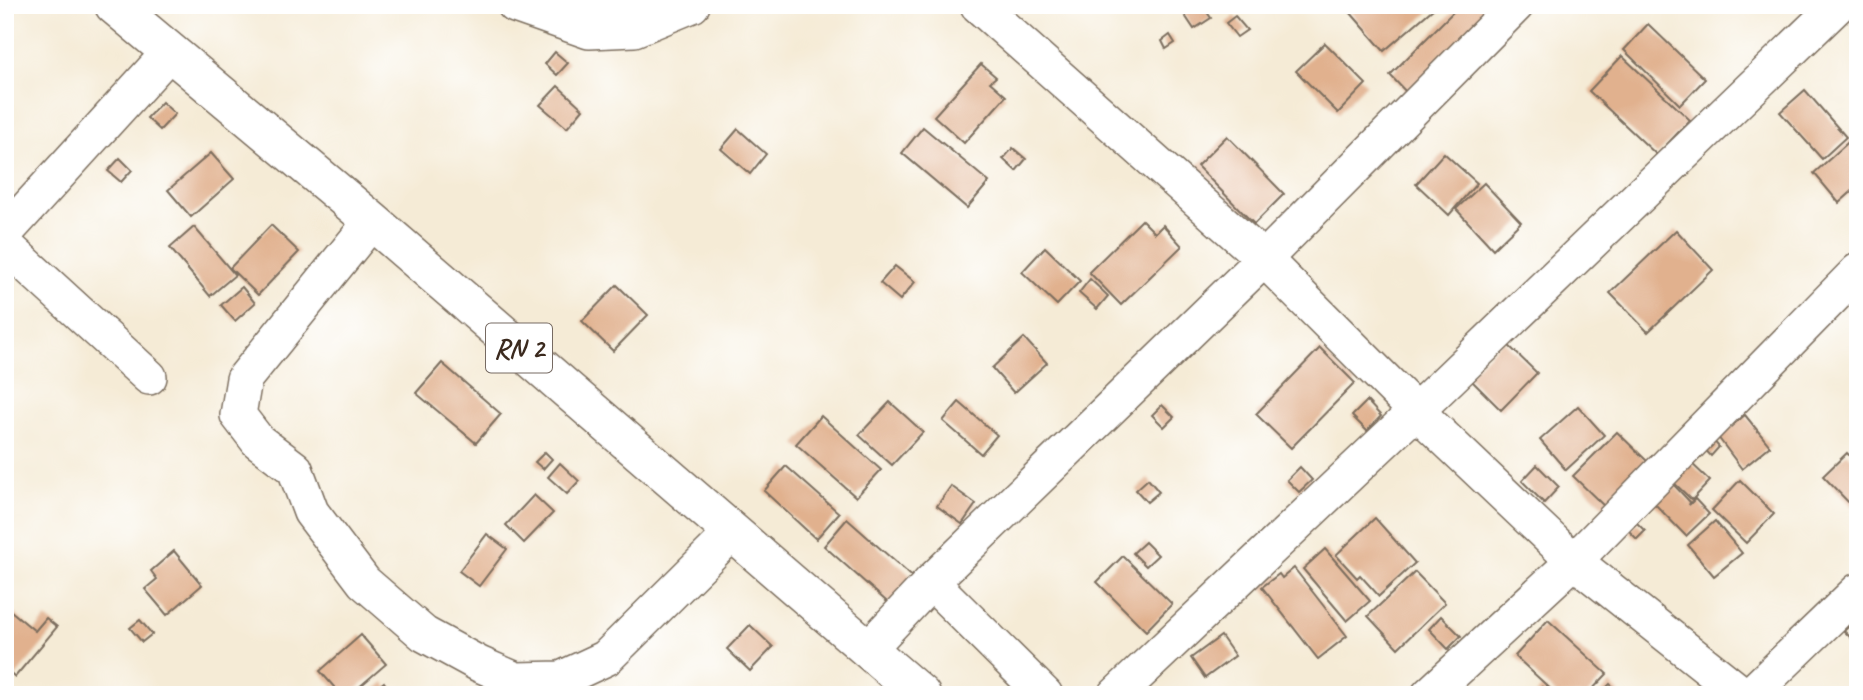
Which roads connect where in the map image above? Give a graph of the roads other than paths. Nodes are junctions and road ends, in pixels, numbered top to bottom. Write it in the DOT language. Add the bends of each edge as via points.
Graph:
graph roads {
  1 [pos="114,5"];
  2 [pos="515,5"];
  3 [pos="692,5"];
  4 [pos="978,5"];
  5 [pos="1516,5"];
  6 [pos="1838,5"];
  7 [pos="169,53"];
  8 [pos="12,216"];
  9 [pos="372,221"];
  10 [pos="5,245"];
  11 [pos="1264,259"];
  12 [pos="1858,271"];
  13 [pos="149,377"];
  14 [pos="1416,411"];
  15 [pos="733,532"];
  16 [pos="1574,561"];
  17 [pos="931,582"];
  18 [pos="1858,591"];
  19 [pos="868,649"];
  20 [pos="921,695"];
  21 [pos="1045,695"];
  22 [pos="1116,695"];
  23 [pos="1429,695"];
  24 [pos="1743,695"];
  25 [pos="1750,695"];
  1 -- 7 [label="highway, RN 2"];
  2 -- 3 [label="street" via="589,31 635,29"];
  4 -- 11 [label="street"];
  5 -- 11 [label="street"];
  6 -- 14 [label="street"];
  7 -- 8 [label="street"];
  7 -- 9 [label="highway, RN 2"];
  9 -- 15 [label="highway, RN 2"];
  9 -- 15 [label="street" via="244,379 238,415 258,440 295,469 311,512 365,582 424,634 516,680 561,679 606,658"];
  10 -- 13 [label="street"];
  11 -- 14 [label="street"];
  11 -- 17 [label="street"];
  12 -- 16 [label="street"];
  14 -- 16 [label="street"];
  14 -- 22 [label="street"];
  15 -- 19 [label="highway, RN 2"];
  16 -- 23 [label="street"];
  16 -- 24 [label="street"];
  17 -- 19 [label="street"];
  17 -- 21 [label="street"];
  18 -- 25 [label="street"];
  19 -- 20 [label="highway, RN 2"];
}
